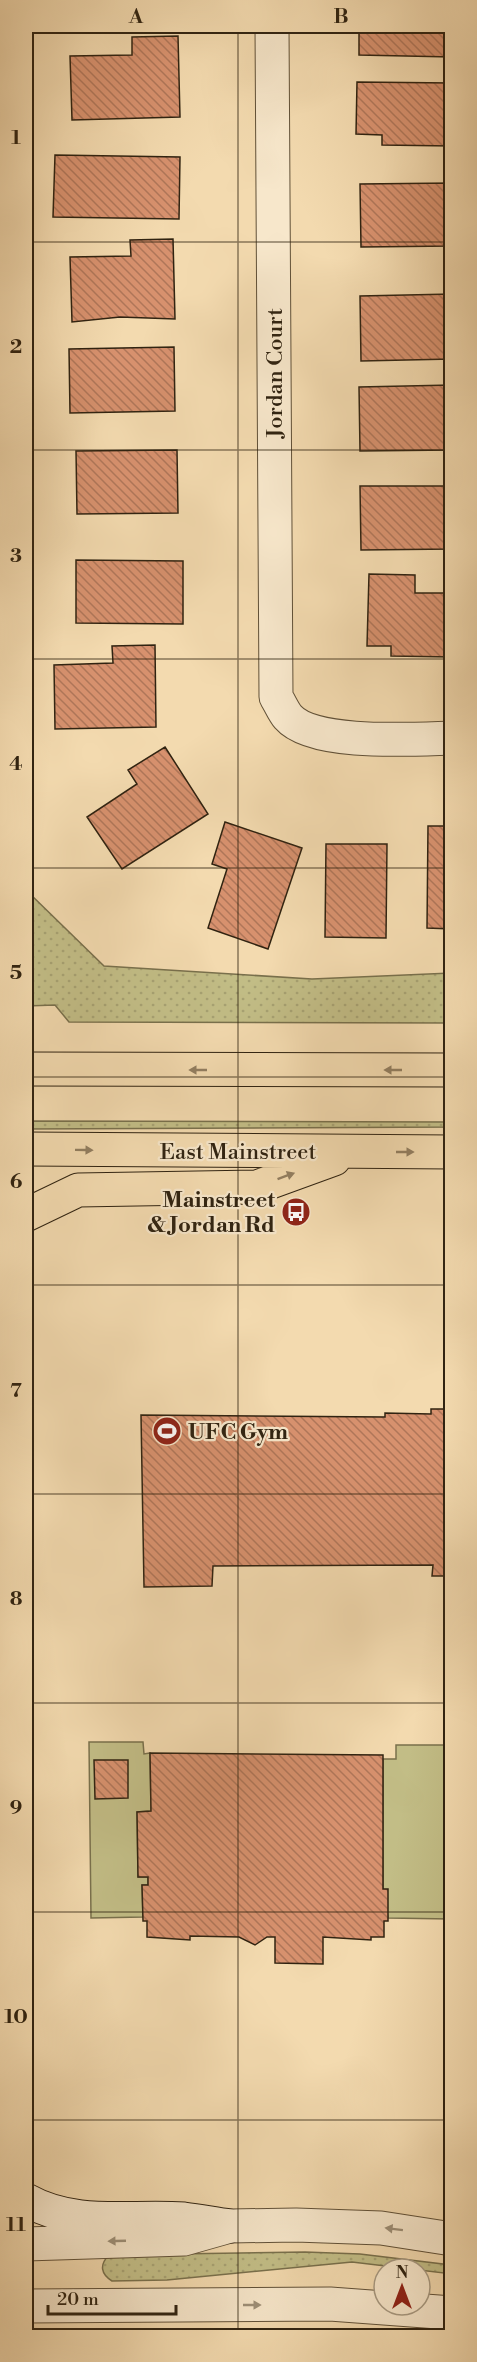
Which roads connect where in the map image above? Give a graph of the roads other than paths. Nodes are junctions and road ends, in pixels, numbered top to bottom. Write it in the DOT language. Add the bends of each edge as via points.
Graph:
graph roads {
  1 [pos="272,26"];
  2 [pos="452,738"];
  3 [pos="26,1069"];
  4 [pos="452,1070"];
  5 [pos="26,1149"];
  6 [pos="357,1151"];
  7 [pos="452,1152"];
  8 [pos="26,1215"];
  9 [pos="26,2200"];
  10 [pos="230,2226"];
  11 [pos="452,2239"];
  12 [pos="26,2244"];
  13 [pos="26,2306"];
  14 [pos="452,2313"];
  1 -- 2 [label="street, Jordan Court" via="276,697 288,718 307,730 367,739"];
  4 -- 3 [label="main road, one-way"];
  5 -- 6 [label="main road, East Mainstreet, one-way"];
  6 -- 7 [label="main road, East Mainstreet, one-way"];
  8 -- 6 [label="main road, one-way" via="78,1190 257,1187"];
  9 -- 10 [label="street" via="60,2215 88,2219 184,2219"];
  11 -- 10 [label="street, one-way" via="352,2226"];
  10 -- 12 [label="street, one-way" via="184,2239"];
  13 -- 14 [label="street, one-way" via="330,2304"];
}
